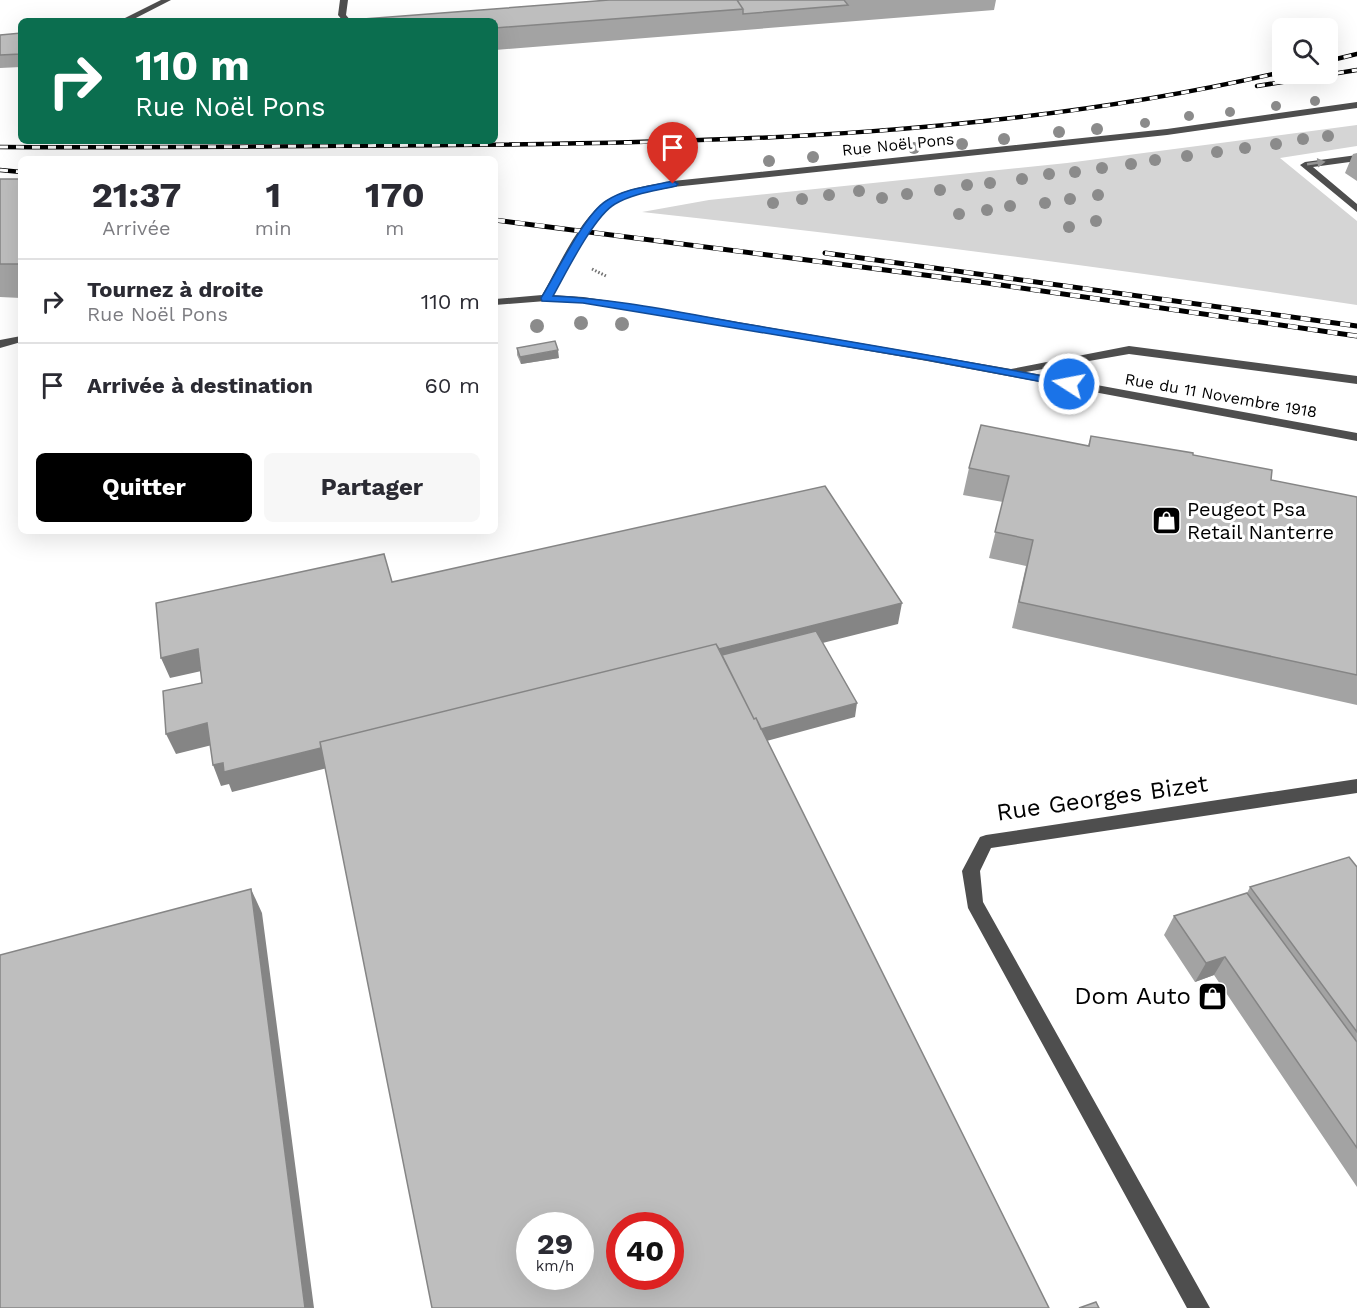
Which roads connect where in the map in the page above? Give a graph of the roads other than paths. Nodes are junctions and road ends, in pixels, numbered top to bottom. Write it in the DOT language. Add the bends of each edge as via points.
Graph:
graph roads {
  1 [pos="167,0"];
  2 [pos="344,0"];
  3 [pos="129,18"];
  4 [pos="344,18"];
  5 [pos="1357,105"];
  6 [pos="1357,158"];
  7 [pos="1357,209"];
  8 [pos="546,298"];
  9 [pos="498,302"];
  10 [pos="18,340"];
  11 [pos="0,344"];
  12 [pos="1007,372"];
  13 [pos="1357,380"];
  14 [pos="1357,437"];
  15 [pos="1357,786"];
  16 [pos="1199,1308"];
  1 -- 3 [label="street"];
  2 -- 4 [label="street"];
  5 -- 8 [label="street, Rue Noël Pons" via="1167,132 673,184 635,192 609,203 597,214"];
  7 -- 6 [label="street, one-way" via="1305,165"];
  8 -- 9 [label="street"];
  8 -- 12 [label="street, Rue du 11 Novembre 1918" via="583,300"];
  10 -- 11 [label="street"];
  12 -- 13 [label="street" via="1129,350"];
  12 -- 14 [label="street, Rue du 11 Novembre 1918"];
  15 -- 16 [label="street, Rue Georges Bizet" via="986,842 971,871 974,903"];
}
